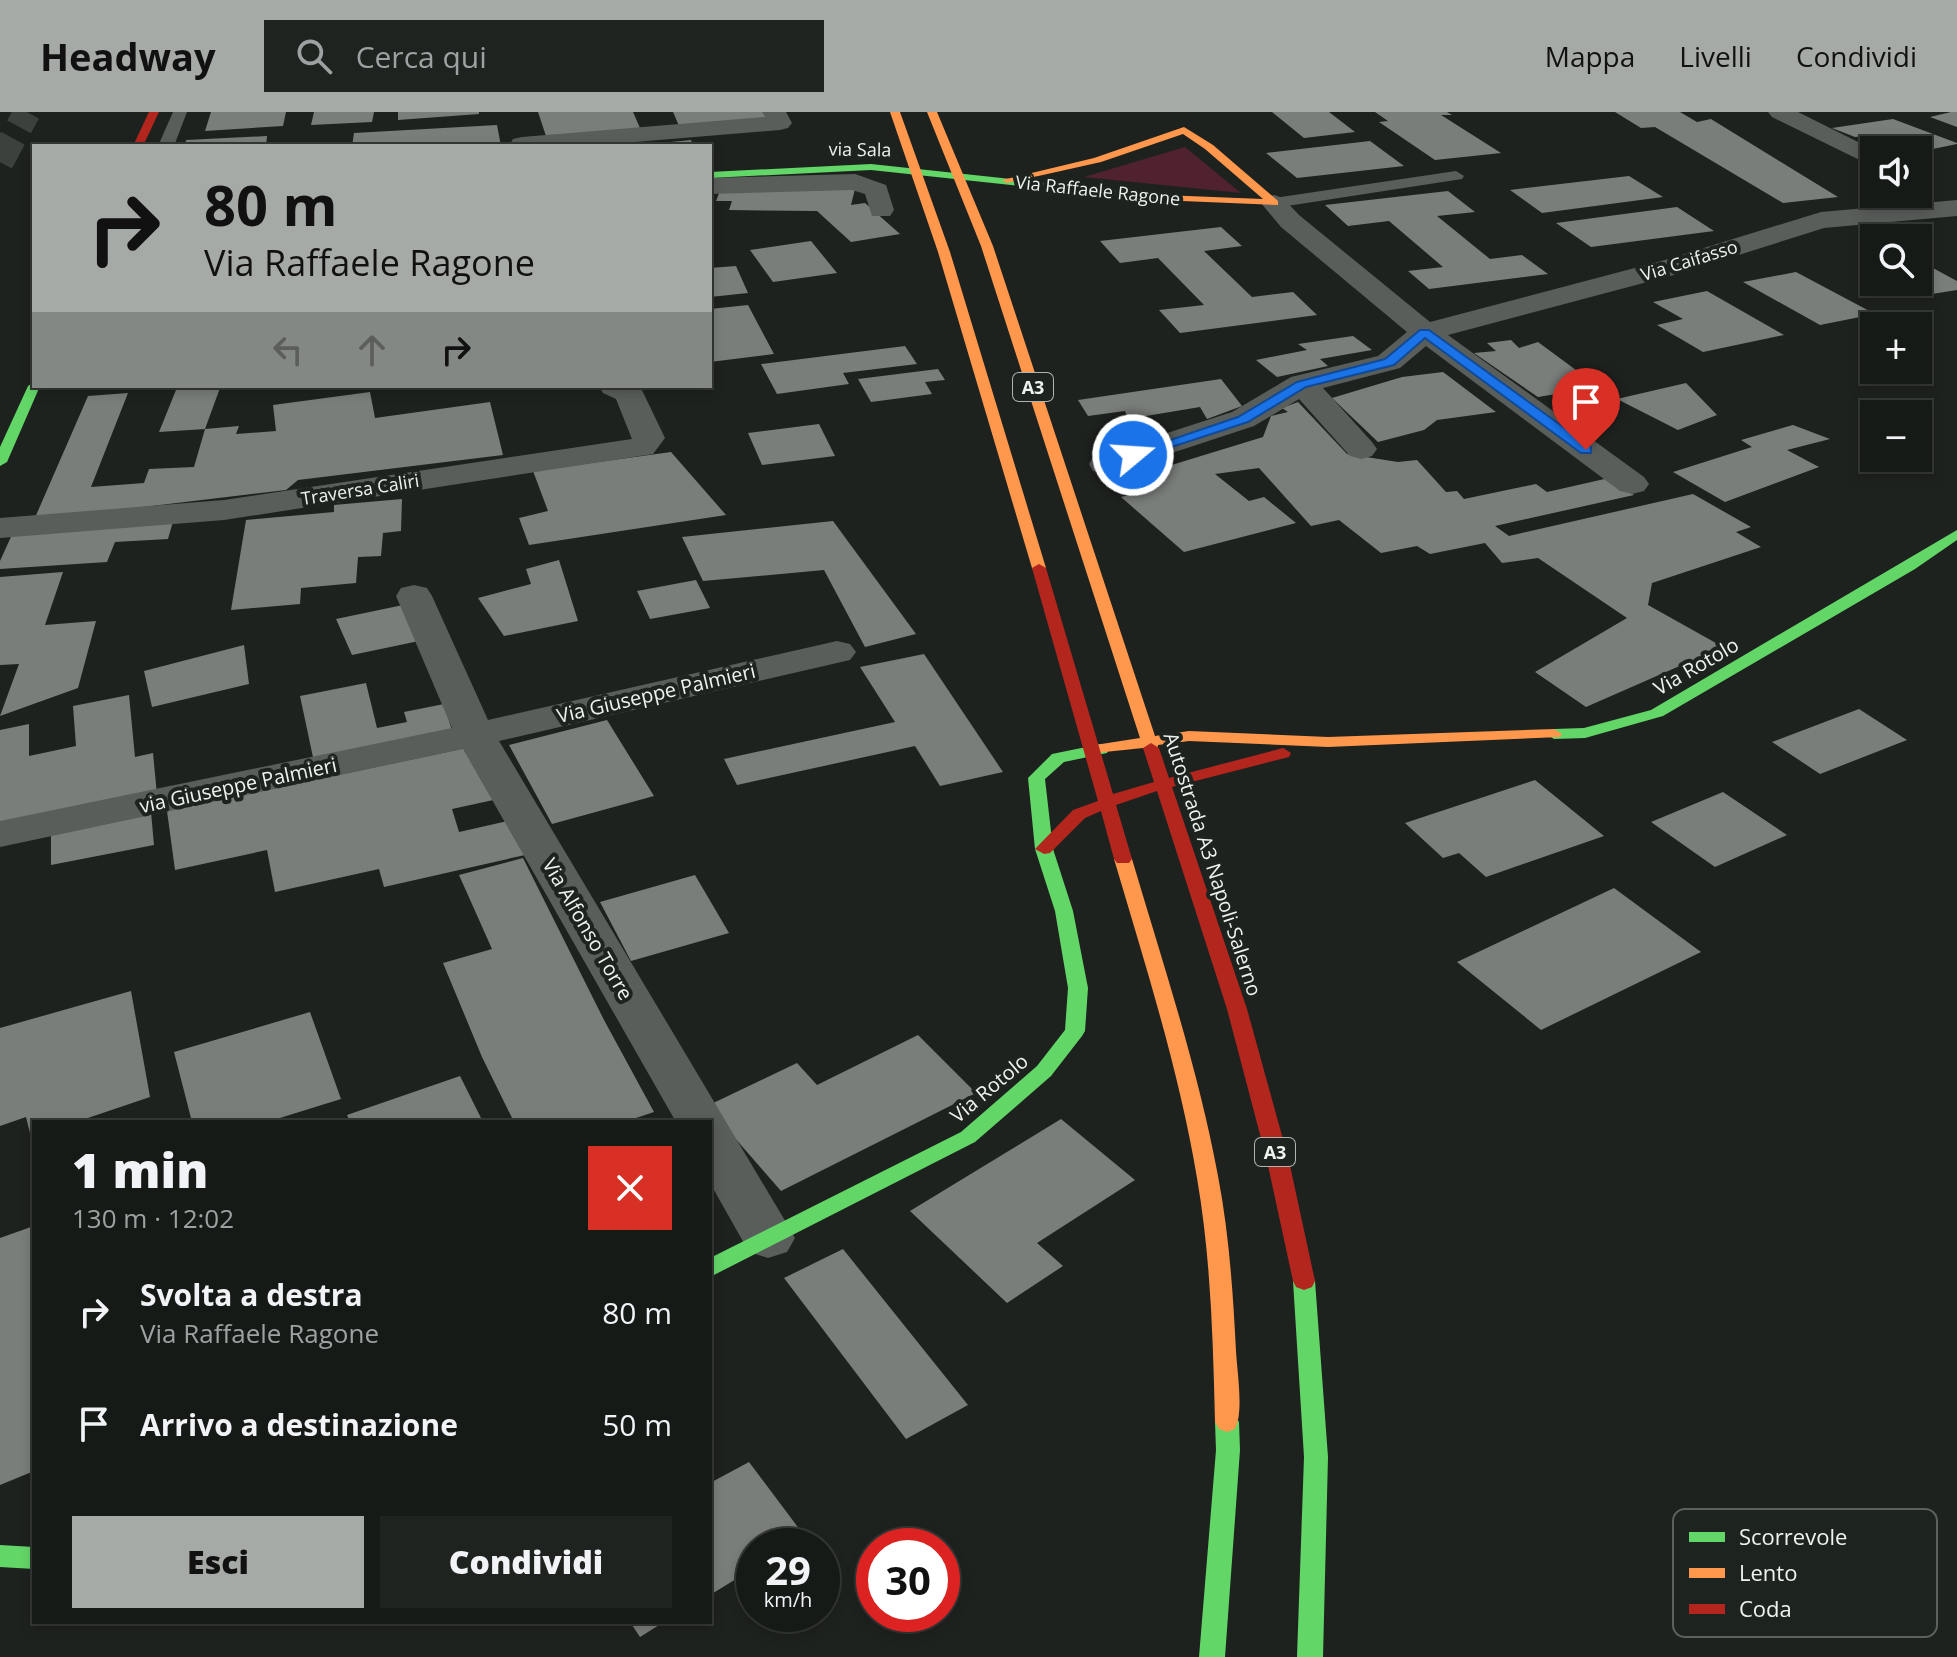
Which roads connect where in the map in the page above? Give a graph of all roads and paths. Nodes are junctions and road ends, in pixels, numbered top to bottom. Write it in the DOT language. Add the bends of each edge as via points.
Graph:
graph roads {
  1 [pos="154,112"];
  2 [pos="180,112"];
  3 [pos="774,112"];
  4 [pos="895,112"];
  5 [pos="932,112"];
  6 [pos="1780,112"];
  7 [pos="656,123"];
  8 [pos="521,137"];
  9 [pos="139,144"];
  10 [pos="167,144"];
  11 [pos="1860,153"];
  12 [pos="1456,176"];
  13 [pos="712,178"];
  14 [pos="712,178"];
  15 [pos="1007,180"];
  16 [pos="1932,192"];
  17 [pos="1202,202"];
  18 [pos="1957,207"];
  19 [pos="881,210"];
  20 [pos="1282,212"];
  21 [pos="1425,332"];
  22 [pos="1302,384"];
  23 [pos="33,388"];
  24 [pos="618,388"];
  25 [pos="1361,449"];
  26 [pos="0,462"];
  27 [pos="1105,464"];
  28 [pos="1632,484"];
  29 [pos="0,528"];
  30 [pos="1957,534"];
  31 [pos="414,596"];
  32 [pos="837,652"];
  33 [pos="475,735"];
  34 [pos="1328,742"];
  35 [pos="0,834"];
  36 [pos="1044,849"];
  37 [pos="700,1120"];
  38 [pos="712,1141"];
  39 [pos="768,1238"];
  40 [pos="712,1267"];
  41 [pos="0,1556"];
  42 [pos="32,1558"];
  43 [pos="1212,1657"];
  44 [pos="1310,1657"];
  1 -- 9 [label="main road"];
  2 -- 10 [label="lane"];
  3 -- 7 [label="street" via="780,123"];
  4 -- 43 [label="main road, A3" via="944,252 1181,1058 1208,1179 1224,1318 1228,1450"];
  5 -- 44 [label="main road, Autostrada A3 Napoli-Salerno / A3" via="987,246 1237,1009 1278,1161 1305,1288 1316,1457"];
  6 -- 11 [label="street"];
  7 -- 8 [label="street"];
  12 -- 20 [label="lane"];
  13 -- 15 [label="main road, via Sala" via="871,167"];
  14 -- 19 [label="street" via="855,182 877,190"];
  15 -- 17 [label="main road, Via Raffaele Ragone"];
  15 -- 20 [label="main road, Via Raffaele Ragone" via="1154,143 1190,126"];
  16 -- 18 [label="street, Via Caifasso"];
  17 -- 20 [label="street"];
  18 -- 21 [label="street, Via Caifasso" via="1821,220 1675,266"];
  20 -- 21 [label="street, Via Raffaele Ragone"];
  21 -- 22 [label="street" via="1389,362"];
  21 -- 28 [label="street, Via Raffaele Ragone"];
  22 -- 25 [label="street"];
  22 -- 27 [label="street" via="1243,419"];
  23 -- 26 [label="main road"];
  24 -- 29 [label="street, Traversa Caliri" via="629,393 649,438 642,447 224,510"];
  30 -- 34 [label="main road, Via Rotolo" via="1657,713 1585,733"];
  31 -- 33 [label="street"];
  32 -- 33 [label="street, Via Giuseppe Palmieri"];
  33 -- 35 [label="street, via Giuseppe Palmieri"];
  33 -- 37 [label="street, Via Alfonso Torre"];
  34 -- 36 [label="main road, Via Rotolo" via="1134,792 1079,814"];
  34 -- 36 [label="main road, Via Rotolo" via="1189,736 1058,758 1036,778"];
  36 -- 39 [label="main road, Via Rotolo" via="1064,911 1078,988 1075,1031 1044,1071 968,1137"];
  38 -- 39 [label="street"];
  39 -- 40 [label="main road, Via Rotolo"];
  41 -- 42 [label="main road"];
}
